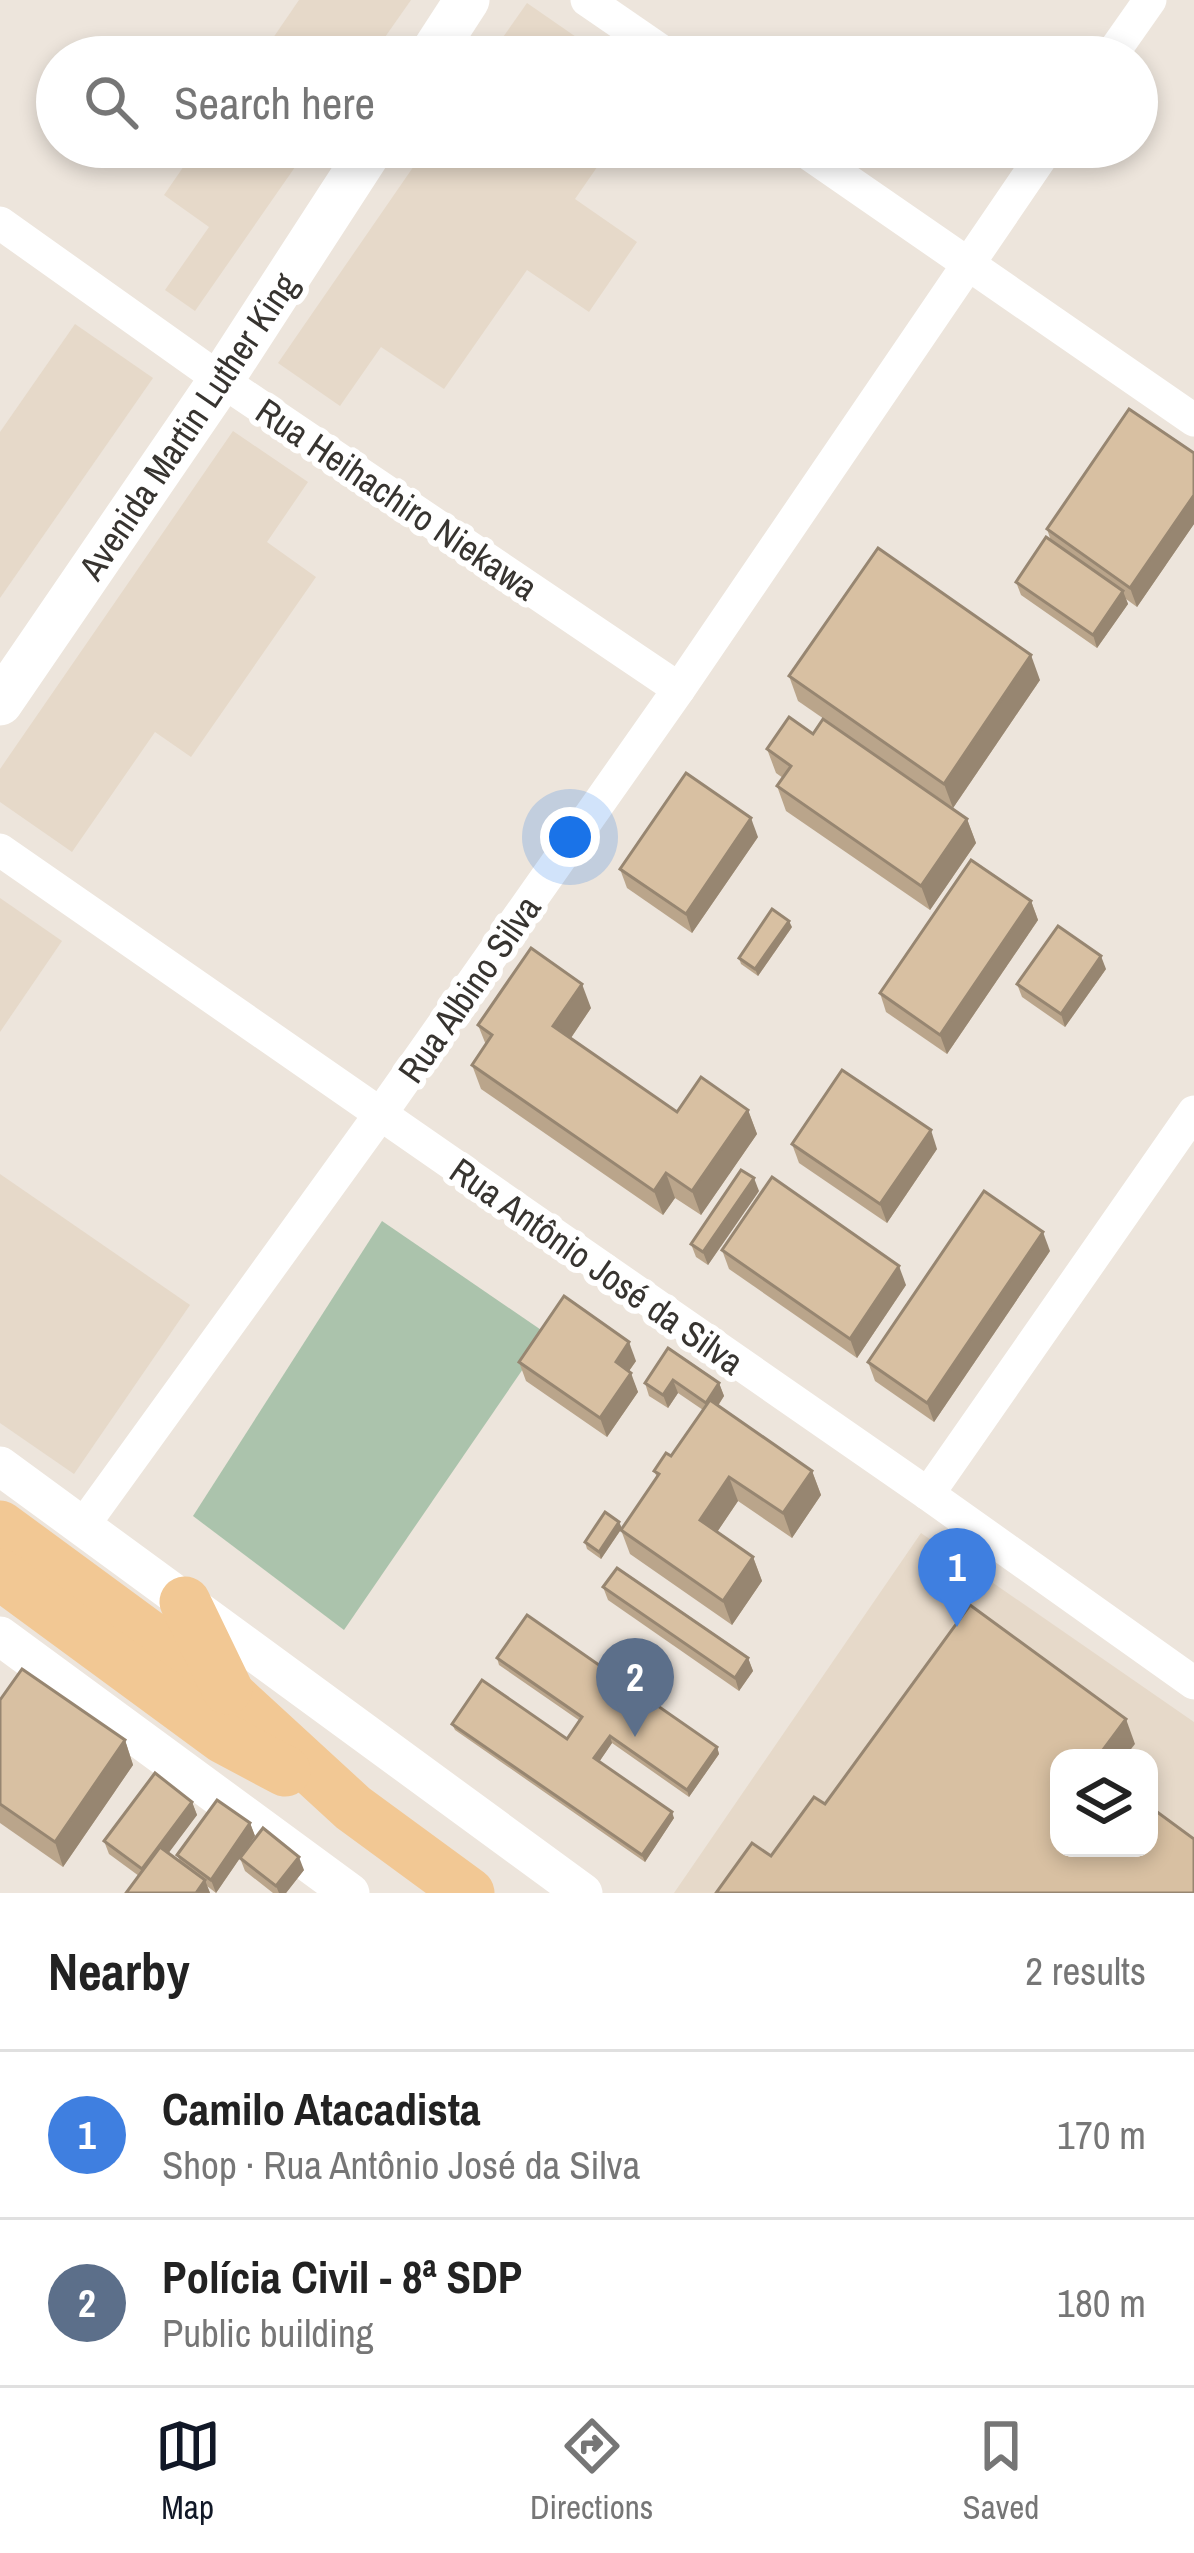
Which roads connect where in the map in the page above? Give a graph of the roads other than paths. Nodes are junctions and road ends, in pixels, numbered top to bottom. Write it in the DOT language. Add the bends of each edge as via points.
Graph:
graph roads {
  1 [pos="467,0"];
  2 [pos="587,0"];
  3 [pos="1150,0"];
  4 [pos="444,36"];
  5 [pos="639,36"];
  6 [pos="1125,36"];
  7 [pos="358,168"];
  8 [pos="829,168"];
  9 [pos="1034,168"];
  10 [pos="0,223"];
  11 [pos="968,264"];
  12 [pos="221,380"];
  13 [pos="1194,420"];
  14 [pos="679,689"];
  15 [pos="0,703"];
  16 [pos="0,850"];
  17 [pos="1194,1112"];
  18 [pos="380,1116"];
  19 [pos="0,1466"];
  20 [pos="928,1494"];
  21 [pos="0,1526"];
  22 [pos="82,1527"];
  23 [pos="185,1602"];
  24 [pos="9,1622"];
  25 [pos="1194,1684"];
  26 [pos="230,1695"];
  27 [pos="353,1808"];
  28 [pos="350,1893"];
  29 [pos="469,1893"];
  30 [pos="583,1893"];
  1 -- 4 [label="main road"];
  2 -- 5 [label="street"];
  3 -- 6 [label="street"];
  7 -- 12 [label="main road, Avenida Martin Luther King"];
  8 -- 11 [label="street"];
  9 -- 11 [label="street, Rua Albino Silva"];
  10 -- 12 [label="street, Rua Heihachiro Niekawa"];
  11 -- 13 [label="street"];
  11 -- 14 [label="street, Rua Albino Silva"];
  12 -- 14 [label="street, Rua Heihachiro Niekawa"];
  12 -- 15 [label="main road, Avenida Martin Luther King"];
  14 -- 18 [label="street, Rua Albino Silva"];
  16 -- 18 [label="street, Rua Antônio José da Silva"];
  17 -- 20 [label="street"];
  18 -- 20 [label="street, Rua Antônio José da Silva"];
  18 -- 22 [label="street, Rua Albino Silva"];
  19 -- 22 [label="street"];
  20 -- 25 [label="street, Rua Antônio José da Silva"];
  21 -- 26 [label="main road"];
  22 -- 23 [label="street"];
  23 -- 26 [label="main road"];
  23 -- 30 [label="street"];
  24 -- 27 [label="main road"];
  24 -- 28 [label="street"];
  26 -- 27 [label="main road"];
  27 -- 29 [label="main road"];
}
